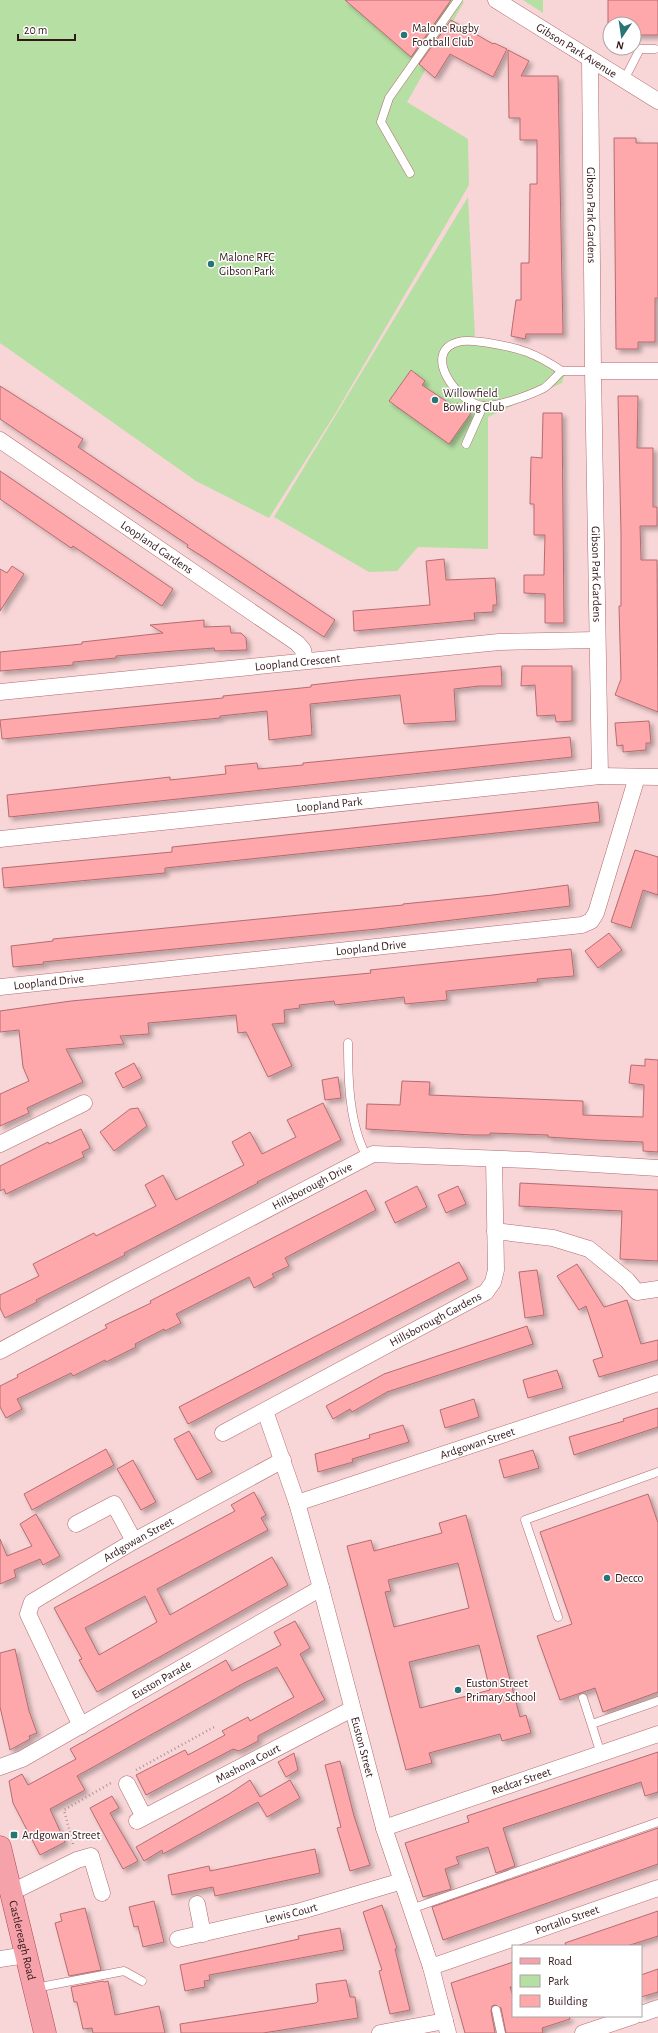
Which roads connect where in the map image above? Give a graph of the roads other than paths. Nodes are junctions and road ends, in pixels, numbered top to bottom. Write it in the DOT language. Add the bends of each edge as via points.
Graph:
graph roads {
  1 [pos="458,0"];
  2 [pos="498,1"];
  3 [pos="656,50"];
  4 [pos="590,59"];
  5 [pos="624,80"];
  6 [pos="658,101"];
  7 [pos="410,173"];
  8 [pos="562,371"];
  9 [pos="592,371"];
  10 [pos="658,371"];
  11 [pos="483,406"];
  12 [pos="0,440"];
  13 [pos="466,444"];
  14 [pos="596,640"];
  15 [pos="305,660"];
  16 [pos="0,692"];
  17 [pos="600,776"];
  18 [pos="637,777"];
  19 [pos="658,777"];
  20 [pos="0,839"];
  21 [pos="0,987"];
  22 [pos="348,1043"];
  23 [pos="84,1103"];
  24 [pos="0,1144"];
  25 [pos="366,1157"];
  26 [pos="494,1158"];
  27 [pos="658,1168"];
  28 [pos="495,1231"];
  29 [pos="658,1289"];
  30 [pos="0,1352"];
  31 [pos="658,1382"];
  32 [pos="265,1410"];
  33 [pos="223,1433"];
  34 [pos="283,1460"];
  35 [pos="658,1472"];
  36 [pos="297,1503"];
  37 [pos="76,1524"];
  38 [pos="134,1541"];
  39 [pos="321,1588"];
  40 [pos="558,1617"];
  41 [pos="583,1698"];
  42 [pos="658,1701"];
  43 [pos="352,1708"];
  44 [pos="592,1724"];
  45 [pos="81,1726"];
  46 [pos="658,1734"];
  47 [pos="601,1754"];
  48 [pos="0,1767"];
  49 [pos="125,1780"];
  50 [pos="658,1822"];
  51 [pos="384,1828"];
  52 [pos="0,1847"];
  53 [pos="402,1881"];
  54 [pos="658,1888"];
  55 [pos="10,1893"];
  56 [pos="102,1893"];
  57 [pos="197,1904"];
  58 [pos="411,1909"];
  59 [pos="203,1934"];
  60 [pos="178,1939"];
  61 [pos="26,1955"];
  62 [pos="0,1959"];
  63 [pos="431,1967"];
  64 [pos="142,1981"];
  65 [pos="34,1988"];
  66 [pos="658,2008"];
  67 [pos="496,2010"];
  68 [pos="642,2014"];
  69 [pos="631,2017"];
  70 [pos="446,2027"];
  71 [pos="45,2033"];
  72 [pos="380,2033"];
  73 [pos="501,2033"];
  74 [pos="583,2033"];
  1 -- 7 [label="lane" via="389,98 381,122"];
  2 -- 4 [label="street, Gibson Park Avenue"];
  3 -- 5 [label="lane" via="640,49"];
  4 -- 5 [label="street, Gibson Park Avenue"];
  4 -- 9 [label="street, Gibson Park Gardens"];
  5 -- 6 [label="street, Gibson Park Avenue"];
  8 -- 9 [label="lane"];
  8 -- 11 [label="lane" via="544,387 505,403"];
  8 -- 11 [label="lane" via="545,360 517,348 471,341 458,342 447,349 444,356 443,369 447,380 468,401"];
  9 -- 10 [label="street"];
  9 -- 14 [label="street, Gibson Park Gardens"];
  11 -- 13 [label="lane"];
  12 -- 15 [label="street, Loopland Gardens" via="297,643 303,650"];
  14 -- 15 [label="street, Loopland Crescent" via="499,642"];
  14 -- 17 [label="street, Gibson Park Gardens"];
  15 -- 16 [label="street, Loopland Crescent"];
  17 -- 18 [label="street, Loopland Park"];
  17 -- 20 [label="street, Loopland Park"];
  18 -- 19 [label="street, Loopland Park"];
  18 -- 21 [label="street, Loopland Drive" via="596,913 591,921 582,925"];
  22 -- 25 [label="lane" via="349,1084 359,1144"];
  23 -- 24 [label="street"];
  25 -- 26 [label="street, Hillsborough Drive" via="373,1154"];
  25 -- 30 [label="street, Hillsborough Drive"];
  26 -- 27 [label="street, Hillsborough Drive"];
  26 -- 28 [label="street, Hillsborough Gardens"];
  28 -- 29 [label="street" via="553,1238 589,1249 627,1280 637,1292"];
  28 -- 32 [label="street, Hillsborough Gardens" via="496,1270 493,1282 486,1292"];
  31 -- 36 [label="street, Ardgowan Street"];
  32 -- 33 [label="street, Hillsborough Gardens"];
  32 -- 34 [label="street"];
  34 -- 36 [label="street, Euston Street"];
  34 -- 38 [label="street, Ardgowan Street"];
  35 -- 40 [label="lane" via="525,1520"];
  36 -- 39 [label="street, Euston Street"];
  37 -- 38 [label="street" via="114,1504"];
  38 -- 45 [label="street, Ardgowan Street" via="32,1602 28,1614"];
  39 -- 43 [label="street, Euston Street"];
  39 -- 45 [label="street, Euston Parade"];
  41 -- 44 [label="lane"];
  42 -- 44 [label="lane"];
  43 -- 49 [label="street, Mashona Court" via="140,1819"];
  43 -- 51 [label="street, Euston Street"];
  44 -- 47 [label="lane"];
  45 -- 48 [label="street, Euston Parade" via="22,1759"];
  46 -- 47 [label="street, Redcar Street"];
  47 -- 51 [label="street, Redcar Street"];
  50 -- 58 [label="lane"];
  51 -- 53 [label="street, Euston Street"];
  52 -- 55 [label="main road, Castlereagh Road"];
  53 -- 58 [label="street, Euston Street"];
  53 -- 59 [label="street, Lewis Court" via="301,1911"];
  54 -- 63 [label="street, Portallo Street"];
  55 -- 56 [label="street" via="77,1860 91,1856"];
  55 -- 61 [label="main road, Castlereagh Road"];
  57 -- 59 [label="street"];
  58 -- 63 [label="street, Euston Street"];
  59 -- 60 [label="street, Lewis Court"];
  61 -- 62 [label="street"];
  61 -- 65 [label="main road, Castlereagh Road"];
  63 -- 70 [label="street, Euston Street"];
  64 -- 65 [label="lane" via="124,1971"];
  65 -- 71 [label="main road, Castlereagh Road"];
  66 -- 68 [label="street"];
  67 -- 73 [label="lane"];
  69 -- 74 [label="street"];
  70 -- 72 [label="street"];
}
